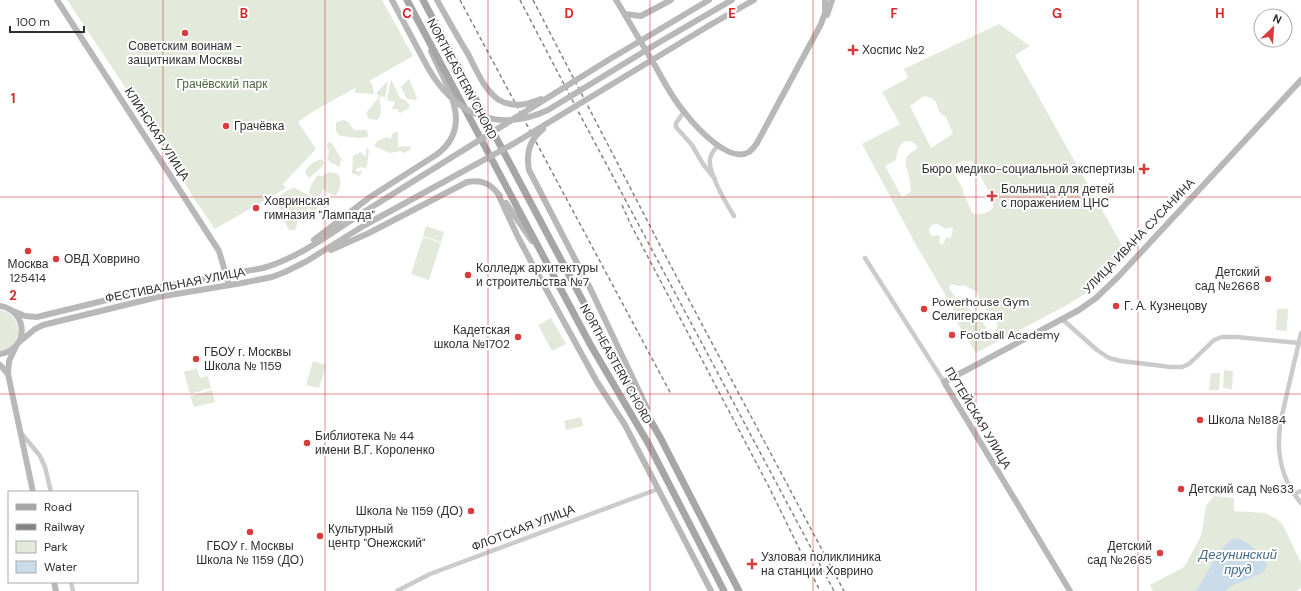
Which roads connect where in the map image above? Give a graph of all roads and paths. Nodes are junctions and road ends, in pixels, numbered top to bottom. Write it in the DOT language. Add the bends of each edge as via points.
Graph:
graph roads {
  1 [pos="57,0"];
  2 [pos="392,0"];
  3 [pos="407,0"];
  4 [pos="423,0"];
  5 [pos="437,0"];
  6 [pos="616,0"];
  7 [pos="671,0"];
  8 [pos="709,0"];
  9 [pos="732,0"];
  10 [pos="754,0"];
  11 [pos="825,0"];
  12 [pos="832,0"];
  13 [pos="414,14"];
  14 [pos="625,14"];
  15 [pos="819,28"];
  16 [pos="1301,80"];
  17 [pos="559,91"];
  18 [pos="564,112"];
  19 [pos="684,112"];
  20 [pos="718,145"];
  21 [pos="715,179"];
  22 [pos="498,194"];
  23 [pos="734,216"];
  24 [pos="315,256"];
  25 [pos="289,258"];
  26 [pos="865,258"];
  27 [pos="226,274"];
  28 [pos="229,285"];
  29 [pos="560,286"];
  30 [pos="0,300"];
  31 [pos="0,306"];
  32 [pos="8,307"];
  33 [pos="13,311"];
  34 [pos="1062,319"];
  35 [pos="1301,333"];
  36 [pos="1299,343"];
  37 [pos="17,345"];
  38 [pos="0,354"];
  39 [pos="0,365"];
  40 [pos="8,374"];
  41 [pos="944,382"];
  42 [pos="19,429"];
  43 [pos="660,437"];
  44 [pos="658,489"];
  45 [pos="33,491"];
  46 [pos="51,491"];
  47 [pos="1301,491"];
  48 [pos="1294,494"];
  49 [pos="1301,503"];
  50 [pos="397,591"];
  51 [pos="711,591"];
  52 [pos="724,591"];
  53 [pos="739,591"];
  54 [pos="1070,591"];
  1 -- 27 [label="main road, КЛИНСКАЯ УЛИЦА" via="219,251"];
  2 -- 9 [label="main road, bridge" via="427,66 450,97 478,114 511,120 531,117 548,110"];
  3 -- 13 [label="main road, NORTHEASTERN CHORD"];
  4 -- 43 [label="main road, NORTHEASTERN CHORD" via="602,337"];
  5 -- 17 [label="main road, bridge" via="483,81 495,97 510,104 522,105"];
  6 -- 14 [label="main road"];
  7 -- 14 [label="main road" via="641,16"];
  8 -- 17 [label="main road, bridge"];
  10 -- 18 [label="main road, bridge"];
  11 -- 15 [label="main road" via="825,13"];
  12 -- 15 [label="main road" via="827,16"];
  13 -- 25 [label="main road" via="450,94 457,118 452,140 436,155 355,208"];
  13 -- 29 [label="main road, NORTHEASTERN CHORD"];
  14 -- 19 [label="main road"];
  15 -- 20 [label="main road" via="753,148 745,154 735,154"];
  16 -- 34 [label="main road, УЛИЦА ИВАНА СУСАНИНА" via="1110,286 1091,302"];
  17 -- 25 [label="main road, bridge"];
  18 -- 24 [label="main road, bridge"];
  18 -- 43 [label="main road, bridge" via="538,132 532,141 528,157 529,170 608,323"];
  19 -- 20 [label="main road"];
  19 -- 21 [label="street" via="676,127"];
  20 -- 21 [label="street" via="710,159"];
  21 -- 23 [label="street"];
  22 -- 24 [label="main road" via="492,186 478,181 467,182 369,233"];
  22 -- 29 [label="main road"];
  22 -- 44 [label="main road" via="556,308 597,382 625,425"];
  24 -- 28 [label="main road, ФЕСТИВАЛЬНАЯ УЛИЦА" via="272,277"];
  25 -- 27 [label="main road, ФЕСТИВАЛЬНАЯ УЛИЦА" via="272,266"];
  26 -- 41 [label="street, ПУТЕЙСКАЯ УЛИЦА"];
  27 -- 28 [label="main road, КЛИНСКАЯ УЛИЦА"];
  27 -- 33 [label="main road, ФЕСТИВАЛЬНАЯ УЛИЦА" via="37,317"];
  28 -- 37 [label="main road, ФЕСТИВАЛЬНАЯ УЛИЦА" via="158,297 42,326"];
  29 -- 52 [label="main road, NORTHEASTERN CHORD" via="590,344 648,443"];
  30 -- 32 [label="main road"];
  31 -- 32 [label="main road"];
  32 -- 33 [label="main road"];
  33 -- 37 [label="main road" via="22,325"];
  34 -- 36 [label="street" via="1109,358 1171,367 1189,364 1214,340 1222,337"];
  34 -- 41 [label="main road, УЛИЦА ИВАНА СУСАНИНА"];
  35 -- 36 [label="street"];
  36 -- 48 [label="street" via="1279,428 1278,443 1283,471"];
  37 -- 38 [label="main road, ФЕСТИВАЛЬНАЯ УЛИЦА" via="9,352"];
  37 -- 40 [label="main road" via="9,361"];
  39 -- 40 [label="main road"];
  40 -- 42 [label="main road"];
  41 -- 54 [label="main road, ПУТЕЙСКАЯ УЛИЦА"];
  42 -- 45 [label="main road"];
  42 -- 46 [label="street" via="40,456"];
  43 -- 53 [label="main road, NORTHEASTERN CHORD"];
  44 -- 50 [label="street, ФЛОТСКАЯ УЛИЦА" via="430,574"];
  44 -- 51 [label="main road"];
  47 -- 48 [label="street"];
  48 -- 49 [label="street"];
}
